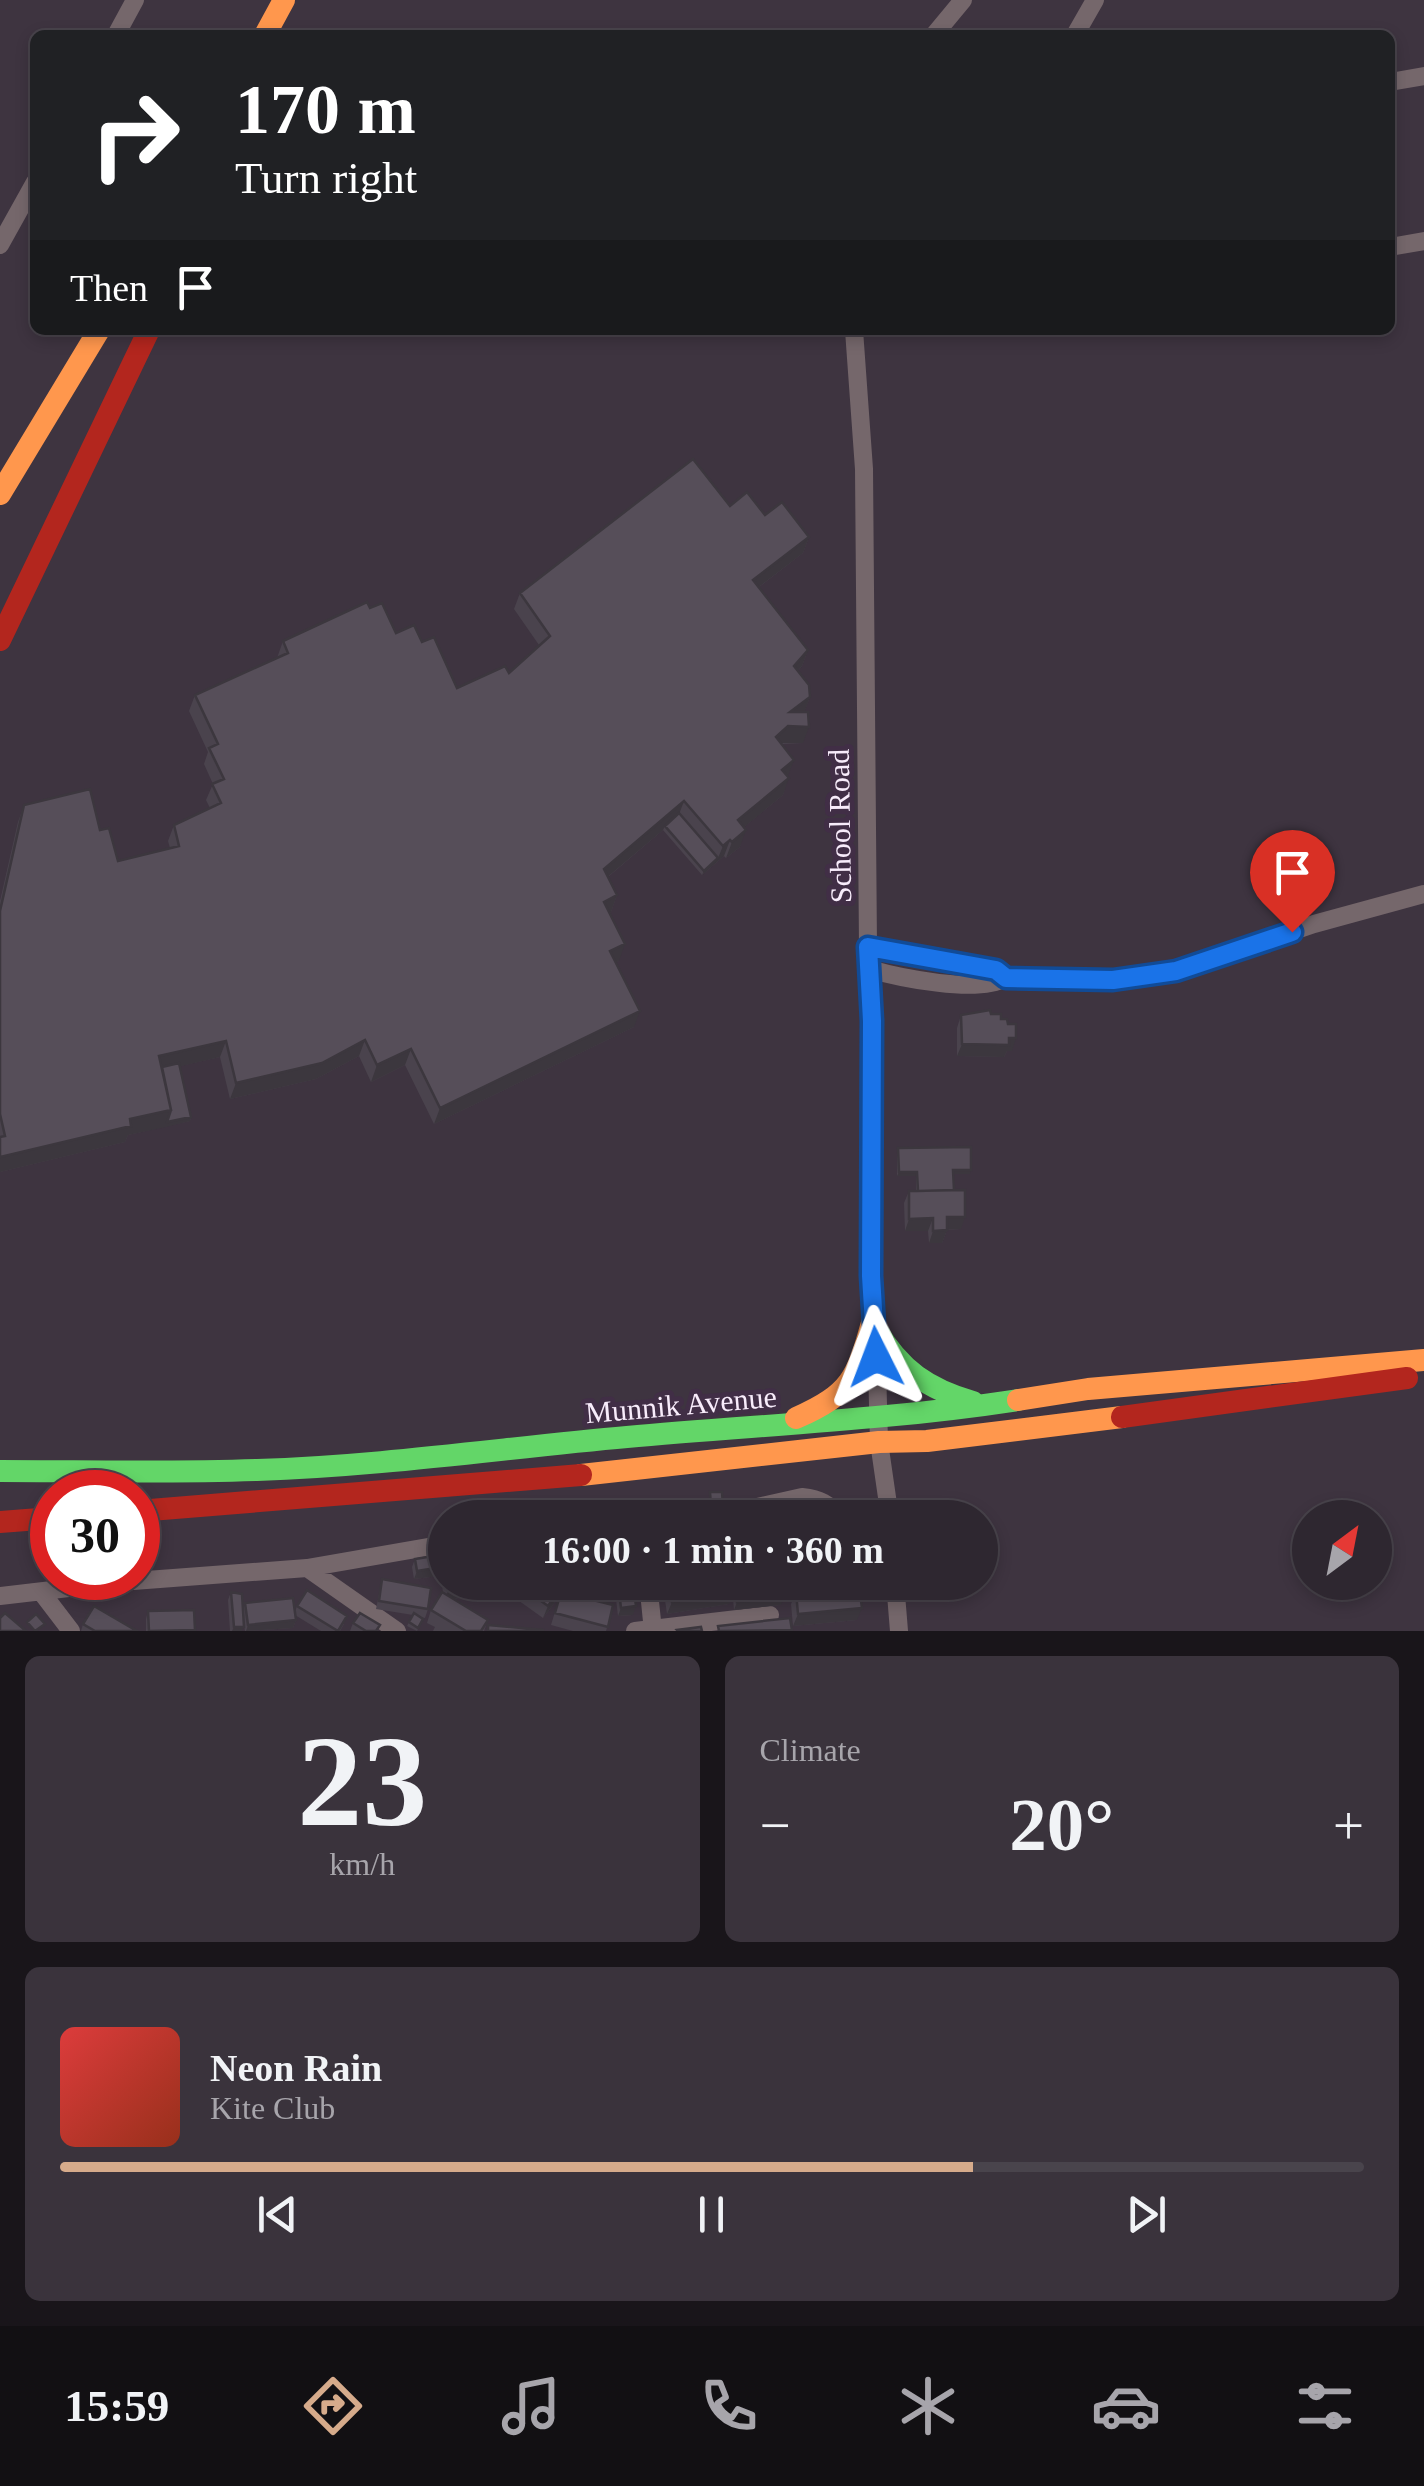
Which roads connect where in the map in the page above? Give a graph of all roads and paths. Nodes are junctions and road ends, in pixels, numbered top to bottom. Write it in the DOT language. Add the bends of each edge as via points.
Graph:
graph roads {
  1 [pos="135,0"];
  2 [pos="284,0"];
  3 [pos="306,0"];
  4 [pos="963,0"];
  5 [pos="1095,0"];
  6 [pos="119,30"];
  7 [pos="268,30"];
  8 [pos="291,30"];
  9 [pos="938,30"];
  10 [pos="1079,30"];
  11 [pos="1424,76"];
  12 [pos="1395,81"];
  13 [pos="30,191"];
  14 [pos="1424,241"];
  15 [pos="0,246"];
  16 [pos="1395,246"];
  17 [pos="96,335"];
  18 [pos="133,335"];
  19 [pos="147,335"];
  20 [pos="854,335"];
  21 [pos="0,494"];
  22 [pos="0,591"];
  23 [pos="0,640"];
  24 [pos="1424,894"];
  25 [pos="868,947"];
  26 [pos="870,969"];
  27 [pos="1006,978"];
  28 [pos="875,1322"];
  29 [pos="1424,1360"];
  30 [pos="1424,1376"];
  31 [pos="982,1404"];
  32 [pos="878,1418"];
  33 [pos="774,1427"];
  34 [pos="880,1442"];
  35 [pos="0,1471"];
  36 [pos="785,1500"];
  37 [pos="819,1500"];
  38 [pos="888,1500"];
  39 [pos="160,1509"];
  40 [pos="30,1520"];
  41 [pos="0,1522"];
  42 [pos="428,1547"];
  43 [pos="307,1568"];
  44 [pos="160,1579"];
  45 [pos="30,1594"];
  46 [pos="0,1596"];
  47 [pos="47,1600"];
  48 [pos="650,1600"];
  49 [pos="897,1600"];
  50 [pos="770,1616"];
  51 [pos="652,1630"];
  52 [pos="71,1631"];
  53 [pos="397,1631"];
  54 [pos="635,1631"];
  55 [pos="900,1631"];
  1 -- 6 [label="street"];
  2 -- 7 [label="main road"];
  3 -- 8 [label="main road"];
  4 -- 9 [label="street"];
  5 -- 10 [label="street"];
  11 -- 12 [label="street"];
  13 -- 15 [label="street"];
  14 -- 16 [label="street"];
  17 -- 21 [label="main road"];
  18 -- 22 [label="main road"];
  19 -- 23 [label="main road"];
  20 -- 25 [label="street, School Road" via="864,470"];
  24 -- 27 [label="street" via="1176,971 1113,980"];
  25 -- 26 [label="street, School Road"];
  25 -- 27 [label="street" via="996,970"];
  26 -- 27 [label="street" via="962,984"];
  26 -- 28 [label="street, School Road"];
  28 -- 31 [label="main road" via="886,1347 916,1381"];
  28 -- 32 [label="street, School Road"];
  28 -- 33 [label="main road" via="846,1392"];
  29 -- 31 [label="main road, Munnik Avenue"];
  30 -- 34 [label="main road, Munnik Avenue"];
  31 -- 32 [label="main road, Munnik Avenue"];
  32 -- 33 [label="main road, Munnik Avenue"];
  32 -- 34 [label="street, School Road"];
  33 -- 35 [label="main road, Munnik Avenue" via="259,1470"];
  34 -- 38 [label="street, School Road"];
  34 -- 39 [label="main road, Munnik Avenue"];
  36 -- 37 [label="street"];
  40 -- 41 [label="main road"];
  42 -- 43 [label="street"];
  43 -- 44 [label="street"];
  43 -- 53 [label="street"];
  45 -- 46 [label="street"];
  47 -- 52 [label="street"];
  48 -- 51 [label="street"];
  49 -- 55 [label="street"];
  50 -- 51 [label="street"];
  51 -- 54 [label="street"];
}
